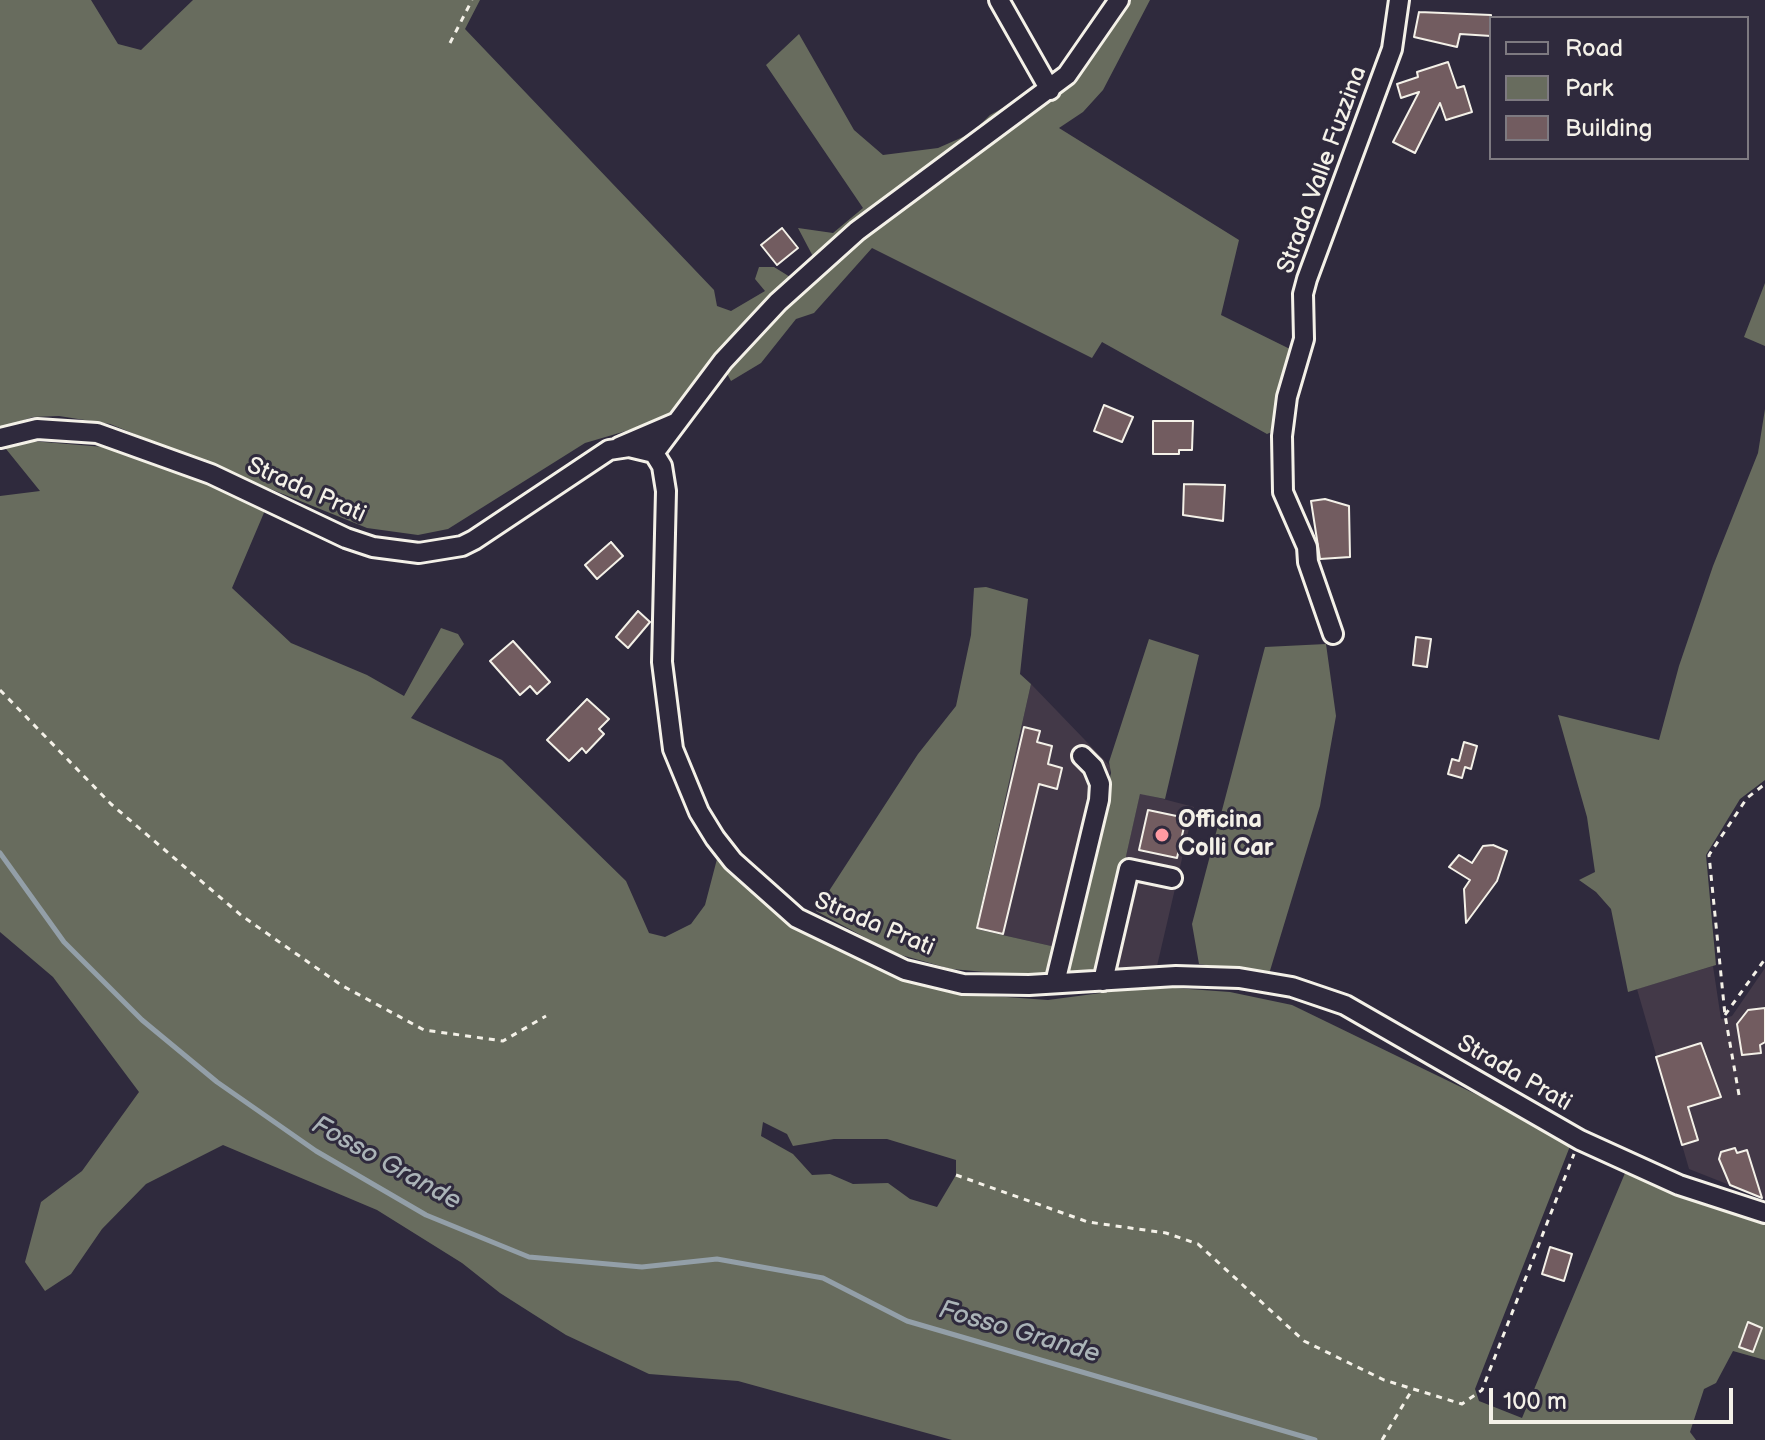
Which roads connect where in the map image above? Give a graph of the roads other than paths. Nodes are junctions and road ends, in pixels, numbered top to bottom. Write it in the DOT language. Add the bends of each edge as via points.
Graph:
graph roads {
  1 [pos="999,0"];
  2 [pos="1119,0"];
  3 [pos="1399,0"];
  4 [pos="1050,90"];
  5 [pos="677,421"];
  6 [pos="0,438"];
  7 [pos="619,447"];
  8 [pos="654,453"];
  9 [pos="666,491"];
  10 [pos="1333,634"];
  11 [pos="1082,756"];
  12 [pos="1172,878"];
  13 [pos="1103,981"];
  14 [pos="1055,983"];
  15 [pos="1765,1213"];
  1 -- 4 [label="street"];
  2 -- 4 [label="street" via="1067,75"];
  3 -- 10 [label="street, Strada Valle Fuzzina" via="1392,49 1307,279 1304,339 1282,436 1283,492 1307,547"];
  4 -- 5 [label="street" via="846,241 760,321"];
  5 -- 7 [label="street"];
  5 -- 8 [label="street"];
  5 -- 9 [label="street"];
  6 -- 7 [label="street, Strada Prati" via="37,429 97,433 211,474 346,538 419,553 474,540"];
  7 -- 8 [label="street"];
  8 -- 9 [label="street, Strada Prati"];
  9 -- 14 [label="street, Strada Prati" via="662,662 673,749 699,812 733,861 797,918 905,970 963,984"];
  11 -- 14 [label="street" via="1097,776 1099,800"];
  12 -- 13 [label="street" via="1129,869"];
  13 -- 14 [label="street, Strada Prati"];
  13 -- 15 [label="street, Strada Prati" via="1223,978 1292,987 1345,1005 1580,1140 1679,1185"];
}
